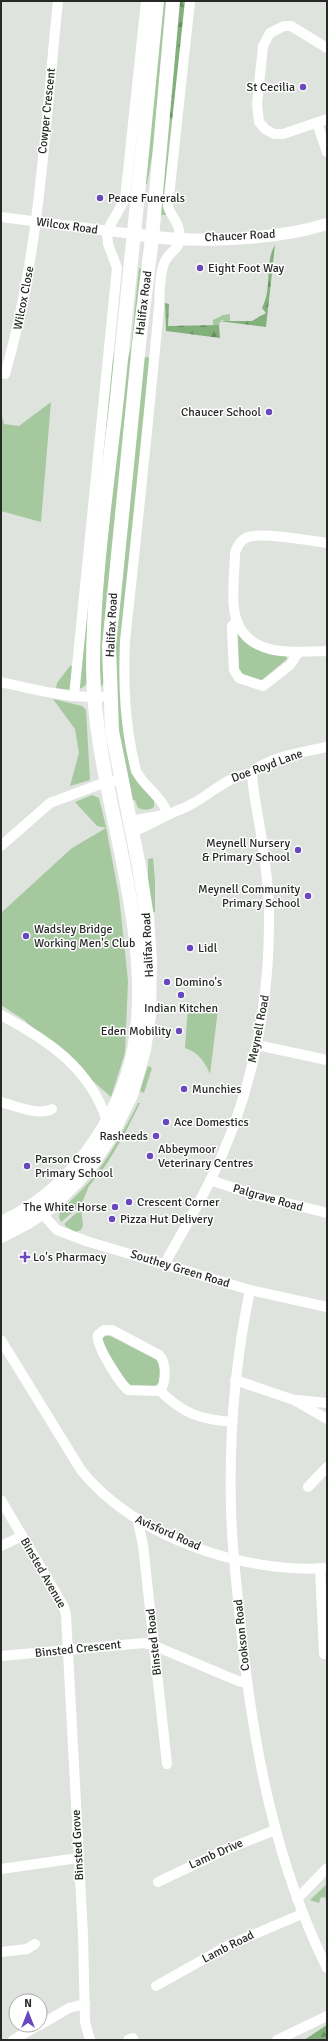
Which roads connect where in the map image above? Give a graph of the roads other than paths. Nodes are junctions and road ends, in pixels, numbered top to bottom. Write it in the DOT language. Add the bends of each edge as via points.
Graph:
graph roads {
  1 [pos="58,1"];
  2 [pos="146,1"];
  3 [pos="157,1"];
  4 [pos="173,1"];
  5 [pos="190,1"];
  6 [pos="327,48"];
  7 [pos="322,121"];
  8 [pos="327,152"];
  9 [pos="1,217"];
  10 [pos="35,221"];
  11 [pos="327,224"];
  12 [pos="107,231"];
  13 [pos="133,234"];
  14 [pos="152,238"];
  15 [pos="180,238"];
  16 [pos="5,374"];
  17 [pos="327,543"];
  18 [pos="237,621"];
  19 [pos="327,651"];
  20 [pos="298,653"];
  21 [pos="1,682"];
  22 [pos="74,696"];
  23 [pos="110,696"];
  24 [pos="94,697"];
  25 [pos="327,747"];
  26 [pos="252,774"];
  27 [pos="121,780"];
  28 [pos="107,783"];
  29 [pos="168,815"];
  30 [pos="131,826"];
  31 [pos="116,829"];
  32 [pos="1,846"];
  33 [pos="1,1016"];
  34 [pos="257,1045"];
  35 [pos="327,1060"];
  36 [pos="98,1098"];
  37 [pos="118,1098"];
  38 [pos="1,1102"];
  39 [pos="52,1109"];
  40 [pos="107,1121"];
  41 [pos="210,1180"];
  42 [pos="38,1209"];
  43 [pos="327,1213"];
  44 [pos="1,1222"];
  45 [pos="1,1236"];
  46 [pos="164,1266"];
  47 [pos="250,1290"];
  48 [pos="327,1307"];
  49 [pos="1,1340"];
  50 [pos="235,1380"];
  51 [pos="160,1391"];
  52 [pos="294,1400"];
  53 [pos="327,1404"];
  54 [pos="327,1419"];
  55 [pos="232,1422"];
  56 [pos="327,1467"];
  57 [pos="308,1487"];
  58 [pos="1,1500"];
  59 [pos="138,1522"];
  60 [pos="22,1536"];
  61 [pos="1,1546"];
  62 [pos="234,1559"];
  63 [pos="324,1568"];
  64 [pos="154,1646"];
  65 [pos="68,1650"];
  66 [pos="324,1654"];
  67 [pos="1,1656"];
  68 [pos="247,1683"];
  69 [pos="167,1764"];
  70 [pos="275,1830"];
  71 [pos="78,1858"];
  72 [pos="327,1868"];
  73 [pos="1,1869"];
  74 [pos="158,1882"];
  75 [pos="297,1899"];
  76 [pos="302,1914"];
  77 [pos="35,1944"];
  78 [pos="1,1952"];
  79 [pos="327,1968"];
  80 [pos="156,1986"];
  81 [pos="85,2004"];
  82 [pos="327,2016"];
  83 [pos="48,2020"];
  84 [pos="25,2033"];
  85 [pos="12,2040"];
  86 [pos="90,2040"];
  87 [pos="277,2040"];
  1 -- 10 [label="street, Cowper Crescent"];
  2 -- 12 [label="street" via="125,199"];
  3 -- 13 [label="highway, Halifax Road"];
  4 -- 14 [label="highway, Halifax Road"];
  5 -- 15 [label="street" via="168,206 179,229"];
  6 -- 7 [label="street" via="298,29 284,26 270,32 263,46 256,104 259,122 274,134 282,134"];
  7 -- 8 [label="street"];
  9 -- 10 [label="street, Wilcox Road"];
  10 -- 12 [label="street, Wilcox Road"];
  10 -- 16 [label="street, Wilcox Close" via="25,296"];
  11 -- 15 [label="main road, Chaucer Road" via="267,236"];
  12 -- 13 [label="street, Wilcox Road"];
  12 -- 22 [label="street" via="108,244 117,268"];
  13 -- 14 [label="main road, Chaucer Road"];
  13 -- 24 [label="highway, Halifax Road" via="96,600"];
  14 -- 15 [label="main road, Chaucer Road"];
  14 -- 23 [label="highway, Halifax Road" via="112,602 109,646"];
  15 -- 29 [label="street, Halifax Road" via="178,248 166,261 160,296 124,672 125,718 136,771 164,804"];
  17 -- 18 [label="street" via="259,535 241,542 235,553 234,600"];
  18 -- 20 [label="street" via="248,637 258,644 279,651"];
  18 -- 20 [label="street" via="232,626 232,631 234,670 239,678 263,686 290,665"];
  19 -- 20 [label="street"];
  21 -- 22 [label="street"];
  22 -- 24 [label="street"];
  23 -- 24 [label="street"];
  23 -- 27 [label="highway, Halifax Road" via="112,731"];
  24 -- 28 [label="highway, Halifax Road"];
  25 -- 26 [label="street, Doe Royd Lane" via="272,762 255,769"];
  26 -- 29 [label="street, Doe Royd Lane" via="228,780 191,805"];
  26 -- 34 [label="street, Meynell Road" via="264,853 269,914 268,973"];
  27 -- 28 [label="street"];
  27 -- 30 [label="highway, Halifax Road"];
  28 -- 31 [label="highway, Halifax Road"];
  28 -- 32 [label="street" via="50,803"];
  29 -- 30 [label="street, Doe Royd Lane"];
  30 -- 31 [label="highway"];
  30 -- 42 [label="highway, Halifax Road" via="147,917 150,960 149,1016 144,1050 131,1095 111,1135 79,1179 62,1197"];
  31 -- 37 [label="highway, Halifax Road" via="133,920 139,986 134,1049"];
  33 -- 36 [label="street" via="41,1039 64,1056 81,1072"];
  34 -- 35 [label="street"];
  34 -- 41 [label="street, Meynell Road" via="238,1112"];
  36 -- 37 [label="street"];
  36 -- 40 [label="street"];
  37 -- 40 [label="highway, Halifax Road"];
  38 -- 39 [label="street" via="36,1110"];
  40 -- 42 [label="highway, Halifax Road" via="72,1171"];
  41 -- 43 [label="street, Palgrave Road" via="258,1196"];
  41 -- 46 [label="street, Meynell Road"];
  42 -- 44 [label="highway, Halifax Road"];
  42 -- 45 [label="highway, Halifax Road"];
  42 -- 46 [label="street, Southey Green Road" via="62,1232"];
  46 -- 47 [label="street, Southey Green Road"];
  47 -- 48 [label="street, Southey Green Road"];
  47 -- 50 [label="street, Cookson Road"];
  49 -- 59 [label="street, Avisford Road" via="81,1470 104,1496"];
  50 -- 52 [label="street"];
  50 -- 55 [label="street, Cookson Road"];
  51 -- 51 [label="street" via="132,1392 124,1387 99,1344 98,1335 104,1330 112,1330 159,1355 164,1362 164,1382"];
  51 -- 55 [label="street" via="186,1412 210,1420"];
  52 -- 53 [label="street"];
  52 -- 54 [label="street"];
  55 -- 62 [label="street, Cookson Road" via="231,1509"];
  56 -- 57 [label="street"];
  58 -- 60 [label="street, Binsted Avenue"];
  59 -- 62 [label="street, Avisford Road"];
  59 -- 64 [label="street, Binsted Road" via="143,1545"];
  60 -- 61 [label="street"];
  60 -- 65 [label="street, Binsted Avenue" via="64,1607"];
  62 -- 63 [label="street, Avisford Road" via="292,1569"];
  62 -- 68 [label="street, Cookson Road"];
  63 -- 66 [label="street"];
  64 -- 65 [label="street, Binsted Crescent" via="144,1643"];
  64 -- 68 [label="street, Binsted Crescent"];
  64 -- 69 [label="street, Binsted Road"];
  65 -- 67 [label="street, Binsted Crescent"];
  65 -- 71 [label="street, Binsted Grove"];
  68 -- 70 [label="street, Cookson Road"];
  70 -- 74 [label="street, Lamb Drive" via="218,1853"];
  70 -- 75 [label="street, Cookson Road"];
  71 -- 73 [label="street"];
  71 -- 81 [label="street, Binsted Grove"];
  72 -- 75 [label="street"];
  75 -- 76 [label="street, Cookson Road"];
  76 -- 79 [label="street, Cookson Road"];
  76 -- 80 [label="street, Lamb Road" via="229,1945"];
  77 -- 78 [label="street" via="27,1949"];
  81 -- 83 [label="street" via="69,2008"];
  81 -- 86 [label="street, Binsted Grove" via="85,2022"];
  82 -- 87 [label="street"];
  84 -- 85 [label="street"];
}
